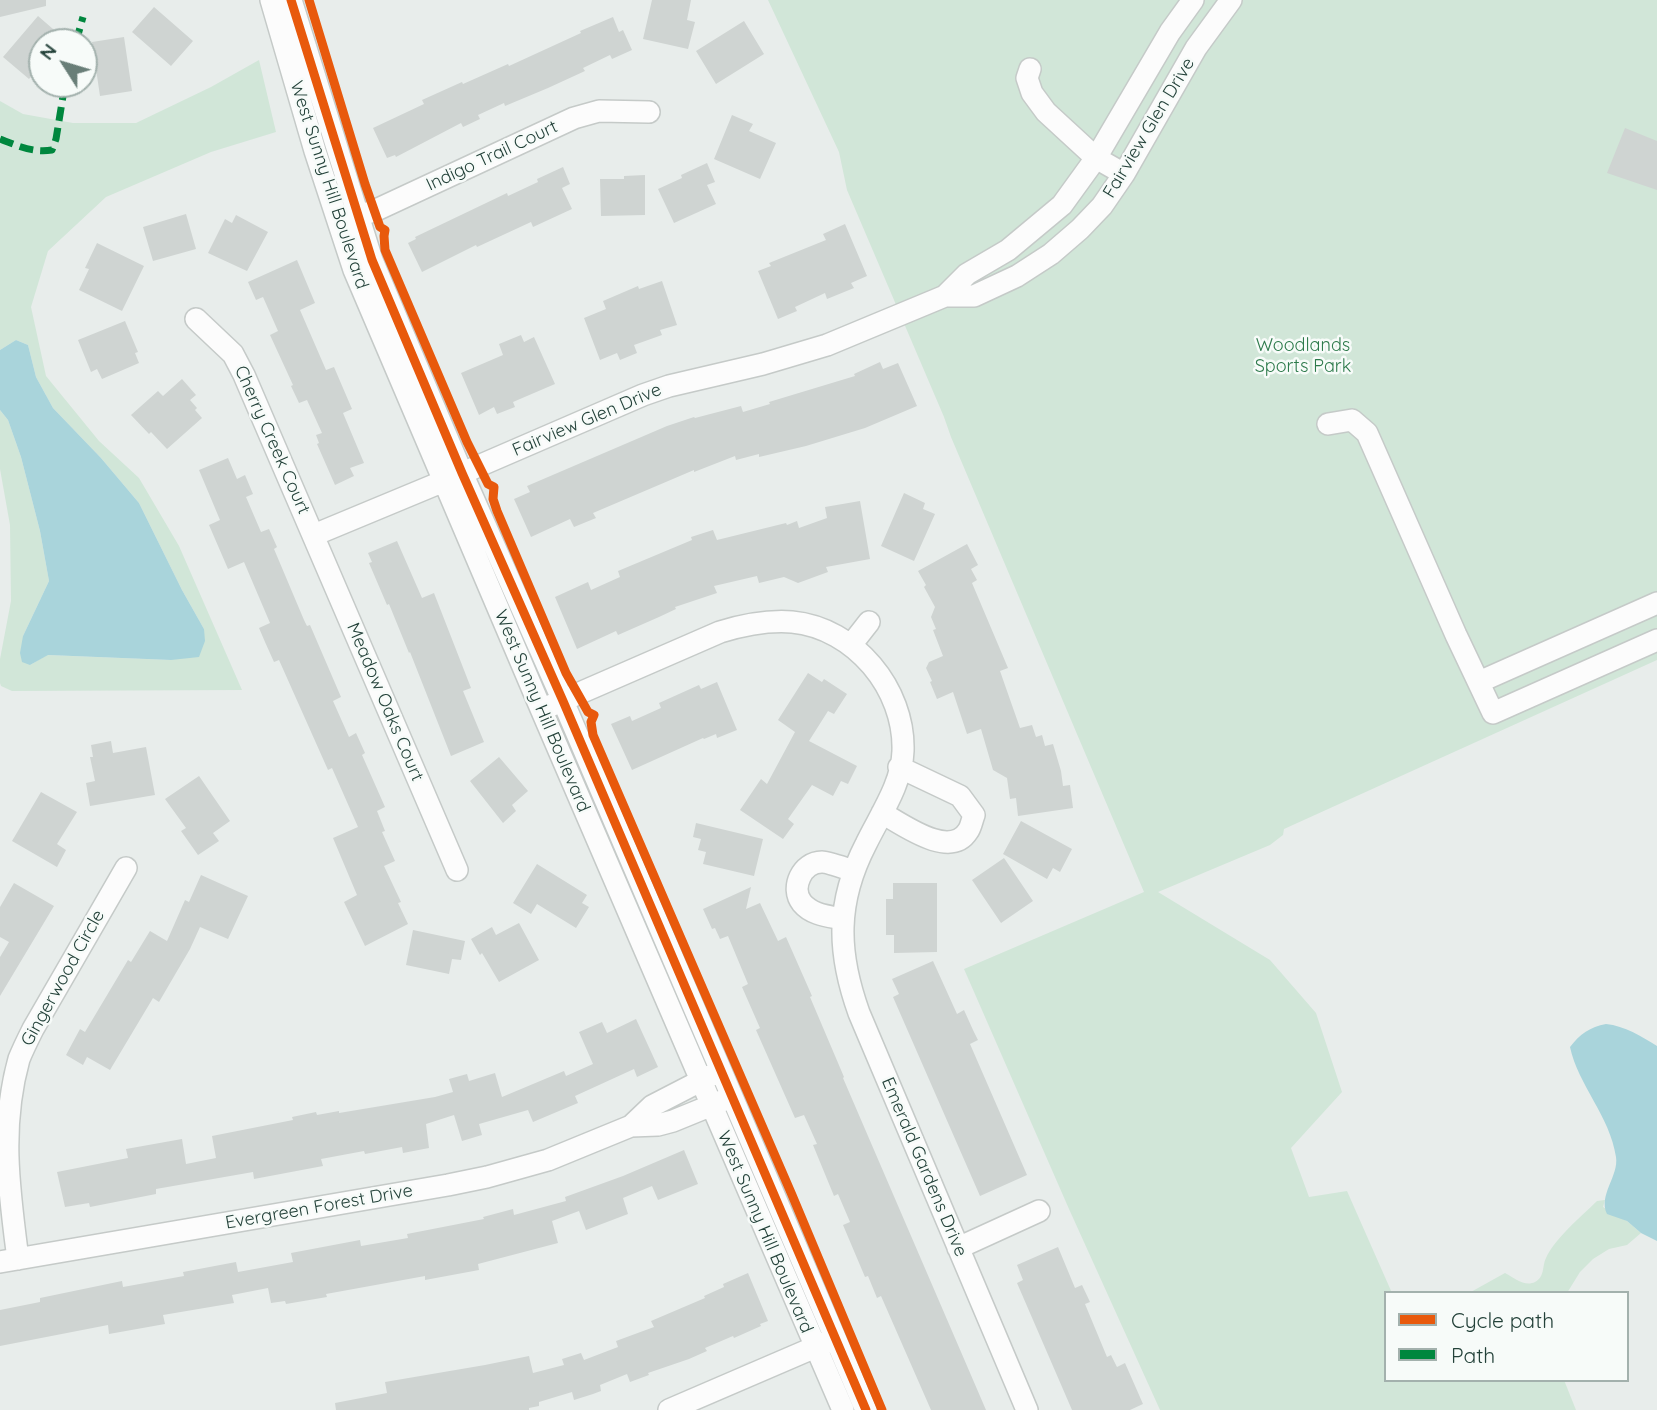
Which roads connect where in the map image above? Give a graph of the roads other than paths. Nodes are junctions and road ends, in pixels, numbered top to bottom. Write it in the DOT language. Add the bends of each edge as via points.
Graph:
graph roads {
  1 [pos="271,0"];
  2 [pos="291,0"];
  3 [pos="1193,0"];
  4 [pos="1231,0"];
  5 [pos="1030,69"];
  6 [pos="649,112"];
  7 [pos="1096,158"];
  8 [pos="1124,174"];
  9 [pos="359,216"];
  10 [pos="338,222"];
  11 [pos="945,296"];
  12 [pos="196,319"];
  13 [pos="1328,424"];
  14 [pos="453,477"];
  15 [pos="314,535"];
  16 [pos="1657,603"];
  17 [pos="869,622"];
  18 [pos="1657,640"];
  19 [pos="851,645"];
  20 [pos="1479,682"];
  21 [pos="563,701"];
  22 [pos="541,709"];
  23 [pos="899,768"];
  24 [pos="882,813"];
  25 [pos="126,868"];
  26 [pos="457,870"];
  27 [pos="854,871"];
  28 [pos="843,919"];
  29 [pos="720,1071"];
  30 [pos="701,1081"];
  31 [pos="732,1097"];
  32 [pos="711,1105"];
  33 [pos="631,1126"];
  34 [pos="1039,1211"];
  35 [pos="958,1248"];
  36 [pos="9,1261"];
  37 [pos="836,1338"];
  38 [pos="814,1347"];
  39 [pos="672,1409"];
  40 [pos="843,1410"];
  41 [pos="866,1410"];
  42 [pos="1027,1410"];
  1 -- 10 [label="street, West Sunny Hill Boulevard"];
  2 -- 9 [label="street, West Sunny Hill Boulevard"];
  3 -- 7 [label="street, Fairview Glen Drive"];
  4 -- 8 [label="street, Fairview Glen Drive" via="1196,48"];
  5 -- 7 [label="street" via="1027,78 1032,93 1046,112"];
  6 -- 9 [label="street, Indigo Trail Court" via="599,111 574,118"];
  7 -- 8 [label="street"];
  7 -- 11 [label="street, Fairview Glen Drive" via="1062,205 1008,250 967,274"];
  8 -- 11 [label="street, Fairview Glen Drive" via="1102,206 1051,254 974,296"];
  9 -- 10 [label="street, Indigo Trail Court"];
  9 -- 14 [label="street, West Sunny Hill Boulevard"];
  10 -- 14 [label="street, West Sunny Hill Boulevard" via="354,270"];
  11 -- 14 [label="street, Fairview Glen Drive" via="827,345 643,395"];
  12 -- 15 [label="street, Cherry Creek Court" via="233,354"];
  13 -- 20 [label="street" via="1352,420 1367,433"];
  14 -- 15 [label="street, Fairview Glen Drive"];
  14 -- 21 [label="street, West Sunny Hill Boulevard"];
  14 -- 22 [label="street, West Sunny Hill Boulevard"];
  15 -- 26 [label="street, Meadow Oaks Court"];
  16 -- 20 [label="street"];
  17 -- 19 [label="street"];
  18 -- 20 [label="street" via="1493,713"];
  19 -- 21 [label="street, Emerald Gardens Drive" via="828,632 793,622 745,624"];
  19 -- 23 [label="street, Emerald Gardens Drive" via="874,667 897,708 903,752"];
  21 -- 22 [label="street, Emerald Gardens Drive"];
  21 -- 29 [label="street, West Sunny Hill Boulevard"];
  22 -- 30 [label="street, West Sunny Hill Boulevard"];
  23 -- 24 [label="street, Emerald Gardens Drive"];
  23 -- 24 [label="street" via="960,796 974,815 968,832 957,841 939,841"];
  24 -- 27 [label="street, Emerald Gardens Drive"];
  25 -- 36 [label="street, Gingerwood Circle" via="33,1030 13,1077 5,1124"];
  27 -- 28 [label="street, Emerald Gardens Drive"];
  27 -- 28 [label="street" via="822,862 798,877 801,902 813,913"];
  28 -- 35 [label="street, Emerald Gardens Drive" via="843,949 852,995"];
  29 -- 30 [label="street, Evergreen Forest Drive"];
  29 -- 31 [label="street, West Sunny Hill Boulevard"];
  30 -- 32 [label="street, West Sunny Hill Boulevard"];
  30 -- 33 [label="street, Evergreen Forest Drive" via="652,1106"];
  31 -- 32 [label="street, Evergreen Forest Drive"];
  31 -- 37 [label="street, West Sunny Hill Boulevard"];
  32 -- 33 [label="street, Evergreen Forest Drive" via="659,1125"];
  32 -- 38 [label="street, West Sunny Hill Boulevard"];
  33 -- 36 [label="street, Evergreen Forest Drive" via="548,1160 452,1184"];
  34 -- 35 [label="street"];
  35 -- 42 [label="street, Emerald Gardens Drive"];
  37 -- 38 [label="street"];
  37 -- 41 [label="street, West Sunny Hill Boulevard"];
  38 -- 39 [label="street"];
  38 -- 40 [label="street, West Sunny Hill Boulevard"];
}
